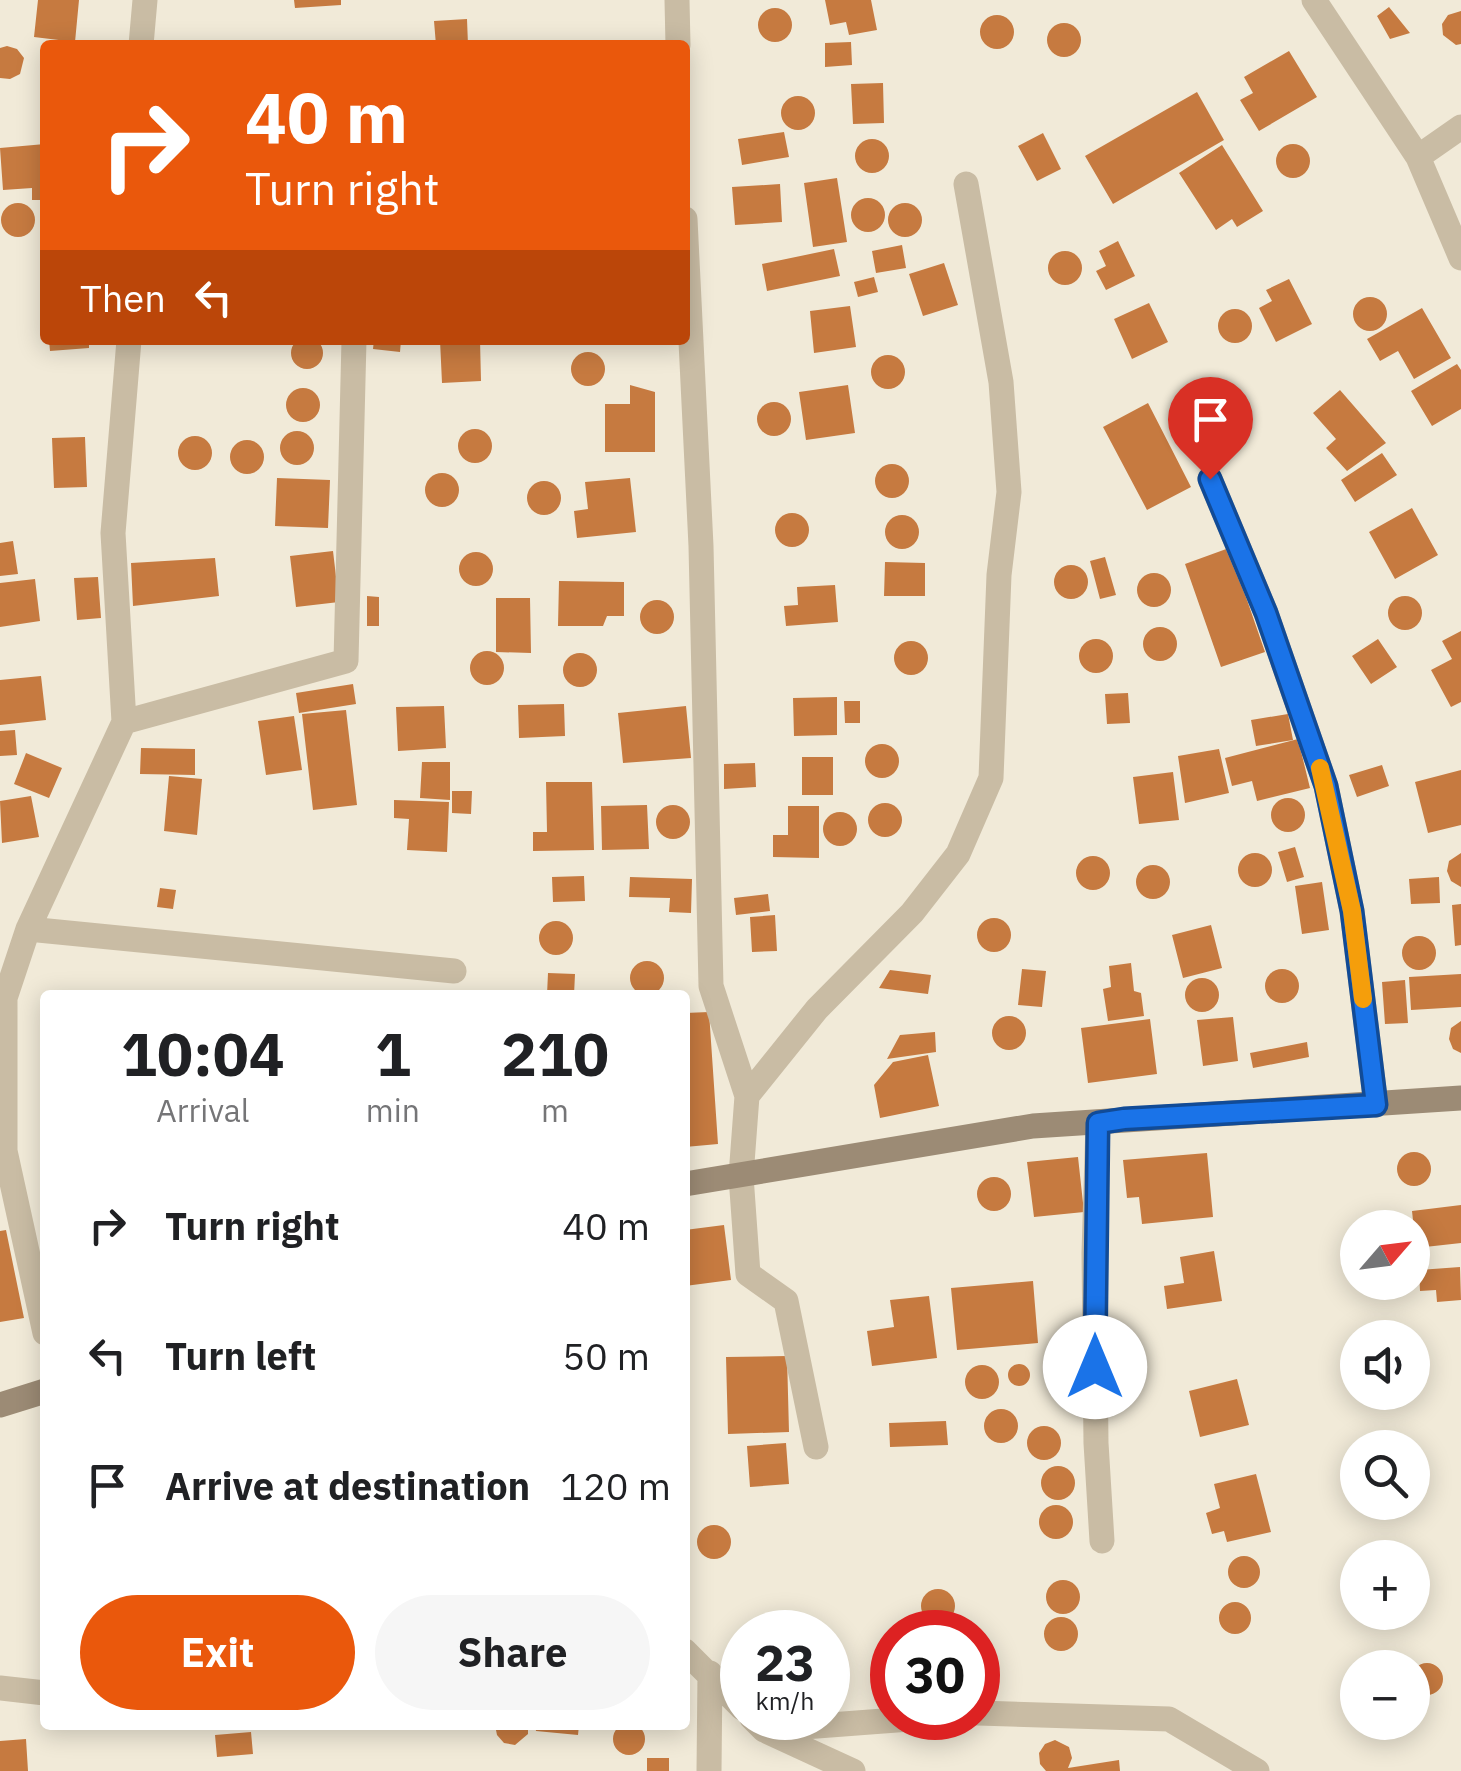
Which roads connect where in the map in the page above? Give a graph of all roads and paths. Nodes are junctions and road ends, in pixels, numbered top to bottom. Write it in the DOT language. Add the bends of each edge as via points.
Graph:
graph roads {
  1 [pos="145,0"];
  2 [pos="677,0"];
  3 [pos="1314,0"];
  4 [pos="141,40"];
  5 [pos="678,40"];
  6 [pos="1461,128"];
  7 [pos="1418,157"];
  8 [pos="966,184"];
  9 [pos="1461,258"];
  10 [pos="690,321"];
  11 [pos="129,345"];
  12 [pos="354,345"];
  13 [pos="1210,479"];
  14 [pos="124,722"];
  15 [pos="28,928"];
  16 [pos="454,970"];
  17 [pos="747,1096"];
  18 [pos="1461,1098"];
  19 [pos="1376,1105"];
  20 [pos="1098,1123"];
  21 [pos="741,1176"];
  22 [pos="690,1183"];
  23 [pos="40,1310"];
  24 [pos="40,1393"];
  25 [pos="0,1405"];
  26 [pos="816,1447"];
  27 [pos="1102,1541"];
  28 [pos="690,1655"];
  29 [pos="710,1673"];
  30 [pos="720,1684"];
  31 [pos="0,1688"];
  32 [pos="40,1692"];
  33 [pos="1000,1714"];
  34 [pos="790,1740"];
  35 [pos="708,1771"];
  36 [pos="853,1771"];
  37 [pos="1257,1771"];
  1 -- 4 [label="street"];
  2 -- 5 [label="street"];
  3 -- 7 [label="street"];
  6 -- 7 [label="street"];
  7 -- 9 [label="street"];
  8 -- 17 [label="street" via="1001,382 1010,492 999,575 991,778 958,854"];
  10 -- 17 [label="street" via="711,986"];
  11 -- 14 [label="street" via="113,533"];
  12 -- 14 [label="street" via="346,661"];
  13 -- 19 [label="street" via="1266,613 1326,786 1352,911"];
  14 -- 15 [label="street"];
  15 -- 16 [label="street"];
  15 -- 23 [label="street" via="5,998 5,1151"];
  17 -- 21 [label="street"];
  18 -- 19 [label="main road"];
  19 -- 20 [label="main road"];
  20 -- 21 [label="main road" via="1033,1126"];
  20 -- 27 [label="street" via="1094,1253"];
  21 -- 22 [label="main road"];
  21 -- 26 [label="street" via="748,1274 786,1301"];
  24 -- 25 [label="main road"];
  28 -- 29 [label="street"];
  29 -- 30 [label="street"];
  29 -- 35 [label="street"];
  31 -- 32 [label="street"];
  33 -- 37 [label="street" via="1170,1719"];
  34 -- 36 [label="street"];
}
